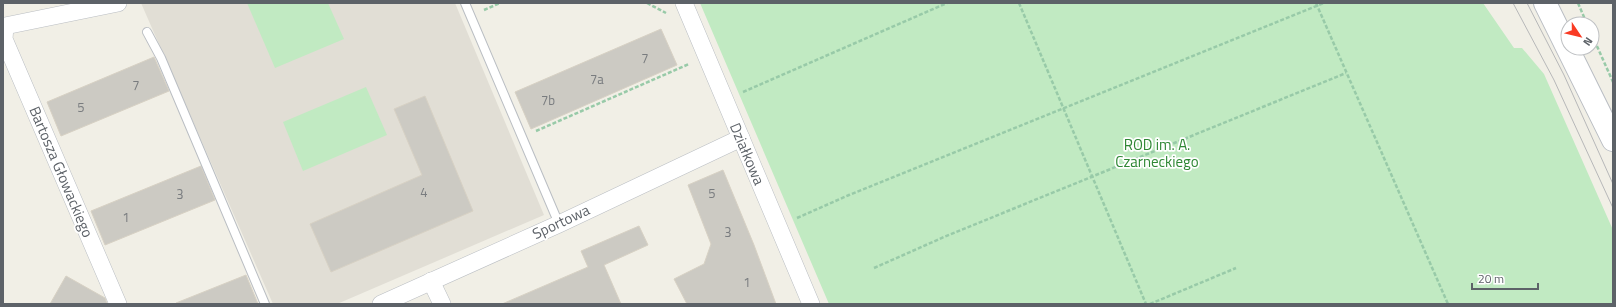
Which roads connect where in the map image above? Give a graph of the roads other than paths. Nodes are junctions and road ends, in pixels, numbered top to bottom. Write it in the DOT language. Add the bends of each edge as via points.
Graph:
graph roads {
  1 [pos="118,3"];
  2 [pos="466,3"];
  3 [pos="684,3"];
  4 [pos="1545,3"];
  5 [pos="147,32"];
  6 [pos="3,39"];
  7 [pos="8,63"];
  8 [pos="741,138"];
  9 [pos="1613,140"];
  10 [pos="559,224"];
  11 [pos="431,281"];
  12 [pos="118,304"];
  13 [pos="264,304"];
  14 [pos="381,304"];
  15 [pos="442,304"];
  16 [pos="811,304"];
  1 -- 6 [label="street, Bartosza Głowackiego" via="5,26"];
  2 -- 10 [label="lane"];
  3 -- 8 [label="street, Działkowa"];
  4 -- 9 [label="street"];
  5 -- 13 [label="lane" via="162,58"];
  6 -- 7 [label="street, Bartosza Głowackiego"];
  7 -- 12 [label="street, Bartosza Głowackiego"];
  8 -- 10 [label="street, Sportowa"];
  8 -- 16 [label="street, Działkowa"];
  10 -- 11 [label="street, Sportowa"];
  11 -- 14 [label="street, Sportowa"];
  11 -- 15 [label="street"];
}
